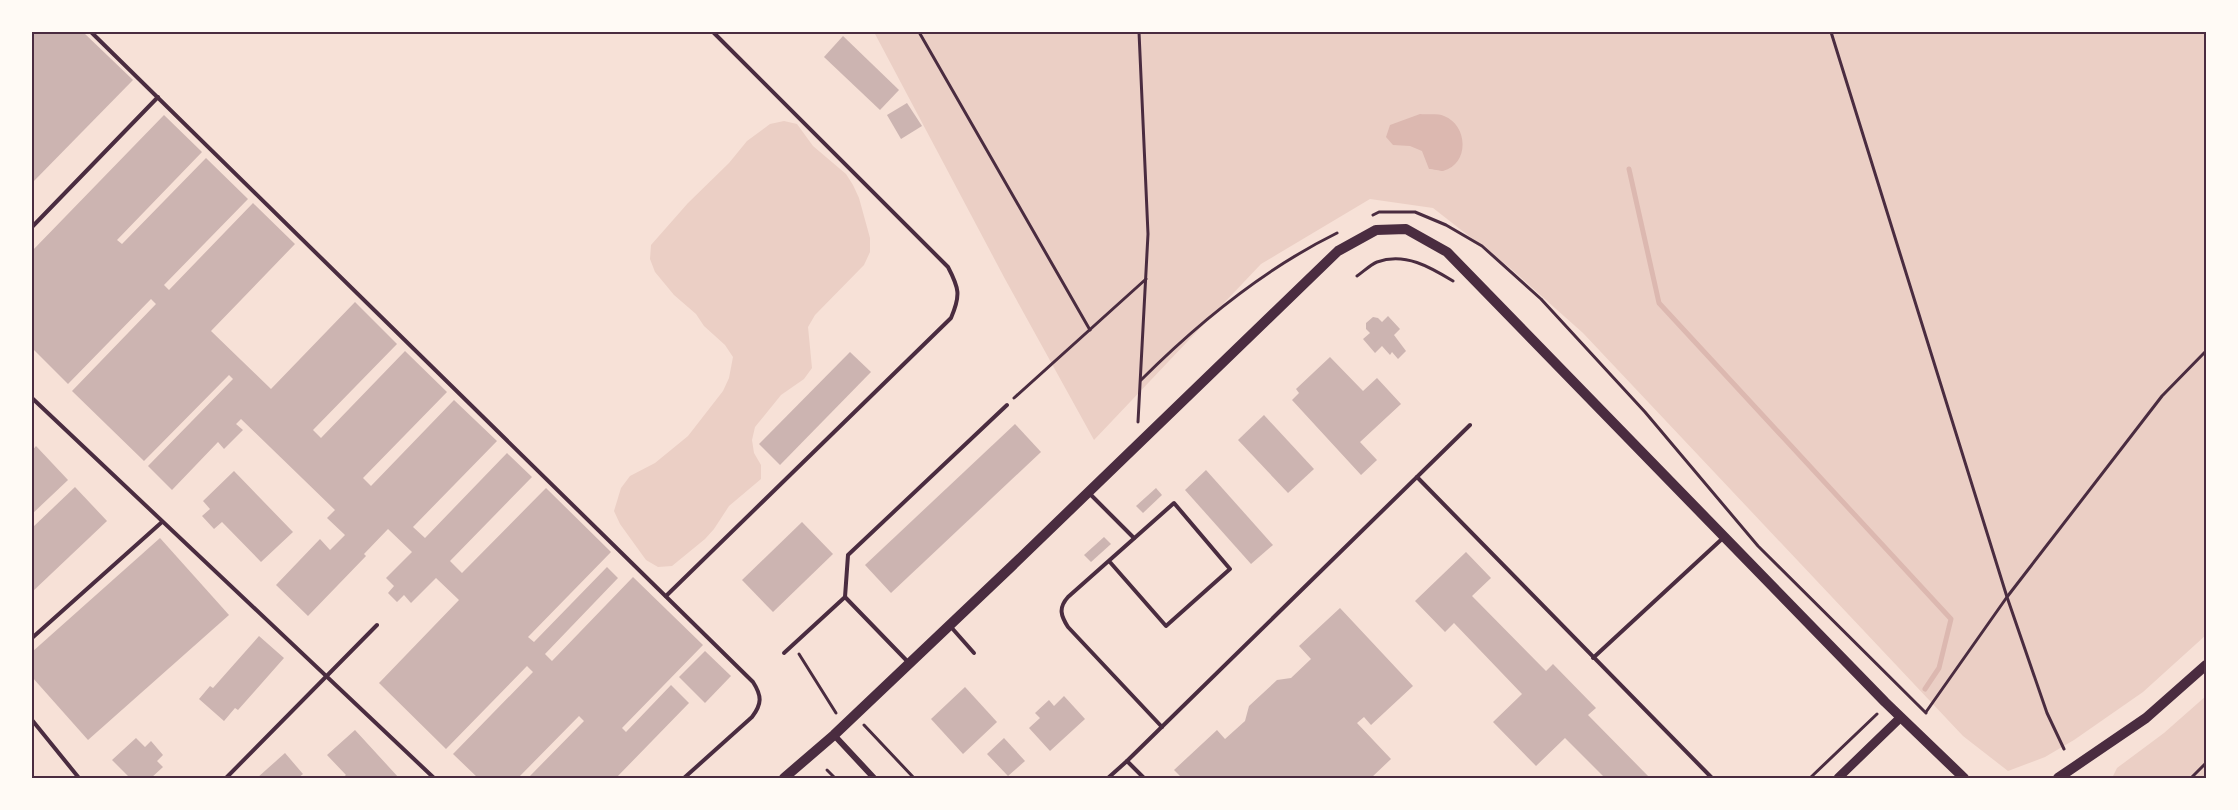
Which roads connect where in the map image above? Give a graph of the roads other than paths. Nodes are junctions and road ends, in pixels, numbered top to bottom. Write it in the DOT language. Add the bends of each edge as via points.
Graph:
graph roads {
  1 [pos="91,32"];
  2 [pos="712,32"];
  3 [pos="158,97"];
  4 [pos="32,227"];
  5 [pos="32,398"];
  6 [pos="1007,405"];
  7 [pos="1470,425"];
  8 [pos="1417,477"];
  9 [pos="1088,493"];
  10 [pos="162,522"];
  11 [pos="1724,537"];
  12 [pos="1134,538"];
  13 [pos="1109,561"];
  14 [pos="666,596"];
  15 [pos="845,597"];
  16 [pos="377,625"];
  17 [pos="949,626"];
  18 [pos="32,638"];
  19 [pos="784,653"];
  20 [pos="974,653"];
  21 [pos="1593,658"];
  22 [pos="909,663"];
  23 [pos="2206,665"];
  24 [pos="327,676"];
  25 [pos="1899,718"];
  26 [pos="32,720"];
  27 [pos="1162,727"];
  28 [pos="834,735"];
  29 [pos="1127,761"];
  30 [pos="79,778"];
  31 [pos="226,778"];
  32 [pos="434,778"];
  33 [pos="684,778"];
  34 [pos="784,778"];
  35 [pos="874,778"];
  36 [pos="1108,778"];
  37 [pos="1144,778"];
  38 [pos="1712,778"];
  39 [pos="1838,778"];
  40 [pos="1964,778"];
  41 [pos="2058,778"];
  1 -- 3 [label="lane"];
  2 -- 14 [label="lane" via="948,267 958,286 958,302 951,318"];
  3 -- 4 [label="lane"];
  3 -- 14 [label="lane"];
  5 -- 10 [label="lane"];
  6 -- 15 [label="lane" via="848,555"];
  7 -- 8 [label="lane"];
  8 -- 21 [label="lane"];
  8 -- 27 [label="lane"];
  9 -- 11 [label="main road" via="1338,251 1376,230 1406,229 1447,252"];
  9 -- 12 [label="lane"];
  9 -- 17 [label="main road"];
  10 -- 18 [label="lane"];
  10 -- 24 [label="lane"];
  11 -- 21 [label="lane"];
  11 -- 25 [label="main road"];
  12 -- 13 [label="lane"];
  12 -- 13 [label="lane" via="1174,503 1230,569 1166,626"];
  13 -- 27 [label="lane" via="1068,597 1060,613 1068,627"];
  14 -- 33 [label="lane" via="760,693 759,707 752,717"];
  15 -- 19 [label="lane"];
  15 -- 22 [label="lane"];
  16 -- 24 [label="lane"];
  17 -- 20 [label="lane"];
  17 -- 22 [label="main road"];
  21 -- 38 [label="lane"];
  22 -- 28 [label="main road"];
  23 -- 41 [label="main road" via="2146,718"];
  24 -- 31 [label="lane"];
  24 -- 32 [label="lane"];
  25 -- 39 [label="street"];
  25 -- 40 [label="main road"];
  26 -- 30 [label="lane"];
  27 -- 29 [label="lane"];
  28 -- 34 [label="main road"];
  28 -- 35 [label="street"];
  29 -- 36 [label="lane"];
  29 -- 37 [label="lane"];
}
